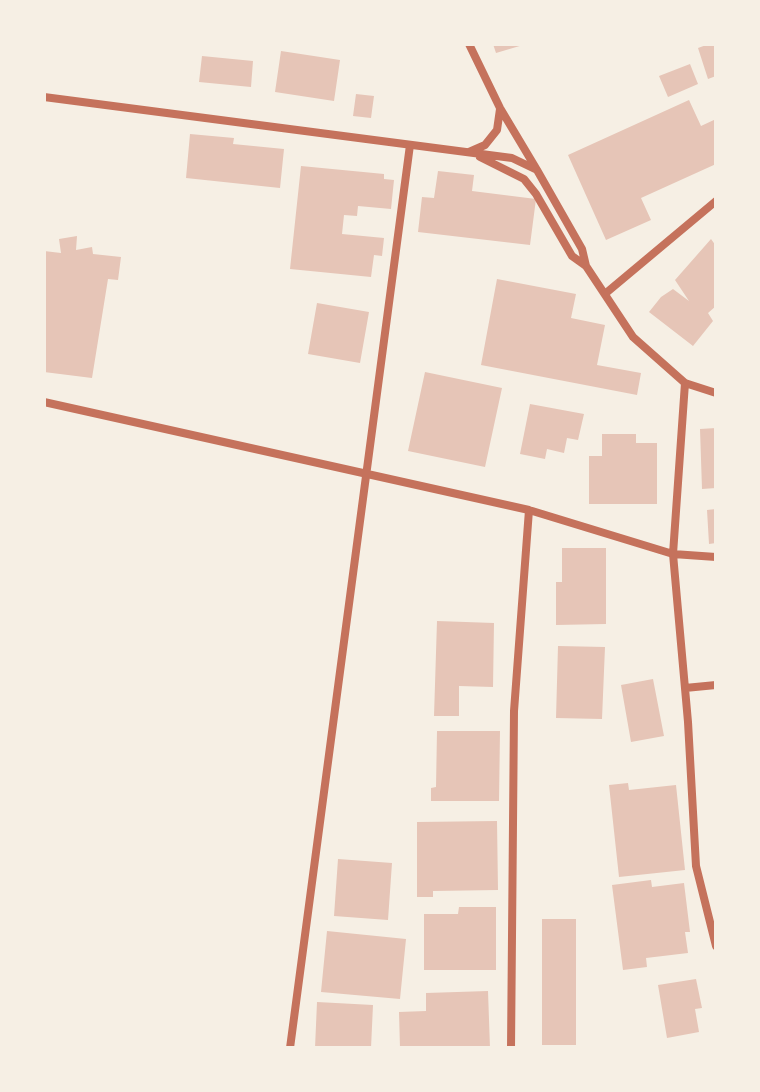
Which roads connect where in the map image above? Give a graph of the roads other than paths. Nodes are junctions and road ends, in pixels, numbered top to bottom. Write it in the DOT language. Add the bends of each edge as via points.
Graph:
graph roads {
  1 [pos="469,44"];
  2 [pos="44,97"];
  3 [pos="500,108"];
  4 [pos="517,135"];
  5 [pos="410,145"];
  6 [pos="468,152"];
  7 [pos="512,158"];
  8 [pos="506,168"];
  9 [pos="537,170"];
  10 [pos="716,201"];
  11 [pos="586,266"];
  12 [pos="606,293"];
  13 [pos="685,383"];
  14 [pos="716,393"];
  15 [pos="44,402"];
  16 [pos="366,472"];
  17 [pos="529,510"];
  18 [pos="673,554"];
  19 [pos="716,557"];
  20 [pos="716,685"];
  21 [pos="685,688"];
  22 [pos="716,946"];
  23 [pos="290,1048"];
  24 [pos="511,1048"];
  1 -- 3 [label="street"];
  2 -- 5 [label="street"];
  3 -- 4 [label="street"];
  3 -- 6 [label="street" via="497,130 485,145"];
  4 -- 7 [label="street"];
  4 -- 9 [label="street"];
  5 -- 6 [label="street"];
  5 -- 16 [label="street"];
  6 -- 7 [label="street"];
  6 -- 8 [label="street"];
  7 -- 8 [label="street"];
  7 -- 9 [label="street"];
  8 -- 11 [label="street" via="524,179 572,256"];
  9 -- 11 [label="street" via="582,249"];
  10 -- 12 [label="street"];
  11 -- 12 [label="street"];
  12 -- 13 [label="street" via="633,337"];
  13 -- 14 [label="street"];
  13 -- 18 [label="street"];
  15 -- 16 [label="street"];
  16 -- 17 [label="street"];
  16 -- 23 [label="street"];
  17 -- 18 [label="street"];
  17 -- 24 [label="street" via="514,711"];
  18 -- 19 [label="street"];
  18 -- 21 [label="street"];
  20 -- 21 [label="street"];
  21 -- 22 [label="street" via="696,866"];
}
